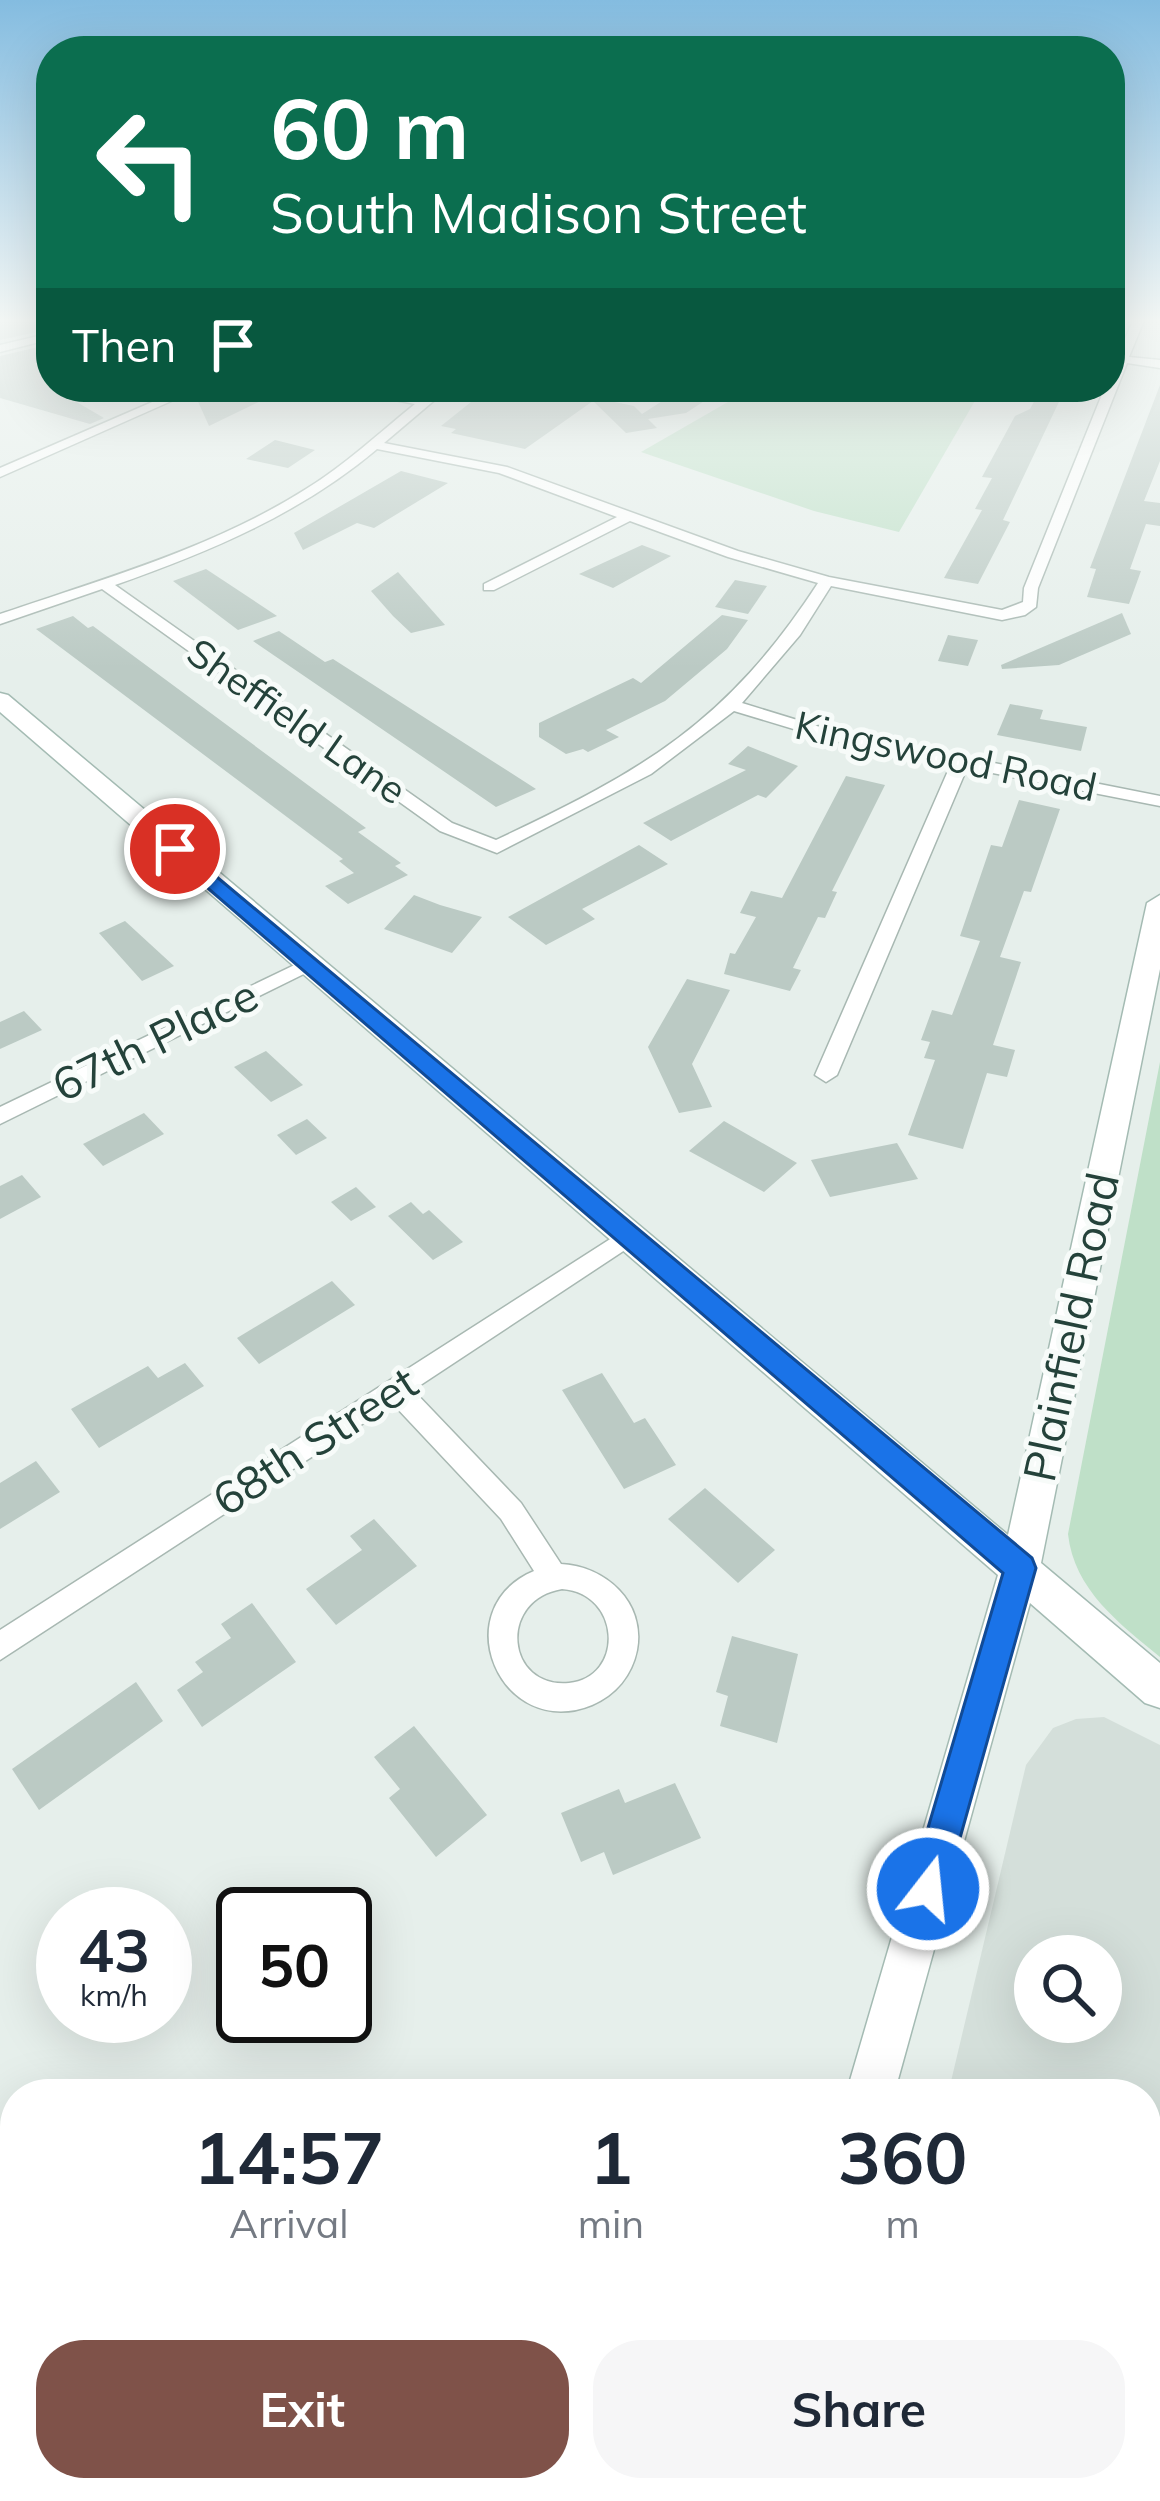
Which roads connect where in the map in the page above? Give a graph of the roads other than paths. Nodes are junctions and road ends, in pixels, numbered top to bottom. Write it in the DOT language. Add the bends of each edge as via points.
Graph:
graph roads {
  1 [pos="88,435"];
  2 [pos="386,435"];
  3 [pos="1087,435"];
  4 [pos="374,445"];
  5 [pos="0,473"];
  6 [pos="629,516"];
  7 [pos="827,581"];
  8 [pos="103,584"];
  9 [pos="489,587"];
  10 [pos="0,619"];
  11 [pos="0,700"];
  12 [pos="734,706"];
  13 [pos="961,761"];
  14 [pos="1160,801"];
  15 [pos="1160,903"];
  16 [pos="310,964"];
  17 [pos="826,1075"];
  18 [pos="0,1115"];
  19 [pos="629,1236"];
  20 [pos="395,1389"];
  21 [pos="1020,1568"];
  22 [pos="555,1579"];
  23 [pos="0,1646"];
  24 [pos="1160,1689"];
  25 [pos="874,2079"];
  1 -- 5 [label="street"];
  2 -- 4 [label="street"];
  3 -- 7 [label="street" via="1031,604 1020,612"];
  4 -- 6 [label="street" via="502,470"];
  4 -- 8 [label="street" via="274,514"];
  6 -- 7 [label="street"];
  6 -- 9 [label="street"];
  7 -- 12 [label="street" via="786,648"];
  8 -- 10 [label="street"];
  8 -- 12 [label="street, Sheffield Lane" via="446,827 497,847 642,774"];
  11 -- 16 [label="street"];
  12 -- 13 [label="street, Kingswood Road"];
  13 -- 14 [label="street, Kingswood Road"];
  13 -- 17 [label="street"];
  15 -- 21 [label="street, Plainfield Road"];
  16 -- 18 [label="street, 67th Place"];
  16 -- 19 [label="street"];
  19 -- 20 [label="street, 68th Street"];
  19 -- 21 [label="street"];
  20 -- 22 [label="street" via="511,1511"];
  20 -- 23 [label="street, 68th Street"];
  21 -- 24 [label="street"];
  21 -- 25 [label="street, Plainfield Road"];
  22 -- 22 [label="street" via="520,1595 501,1626 500,1645 533,1689 573,1695 612,1675 627,1636 613,1599"];
}
